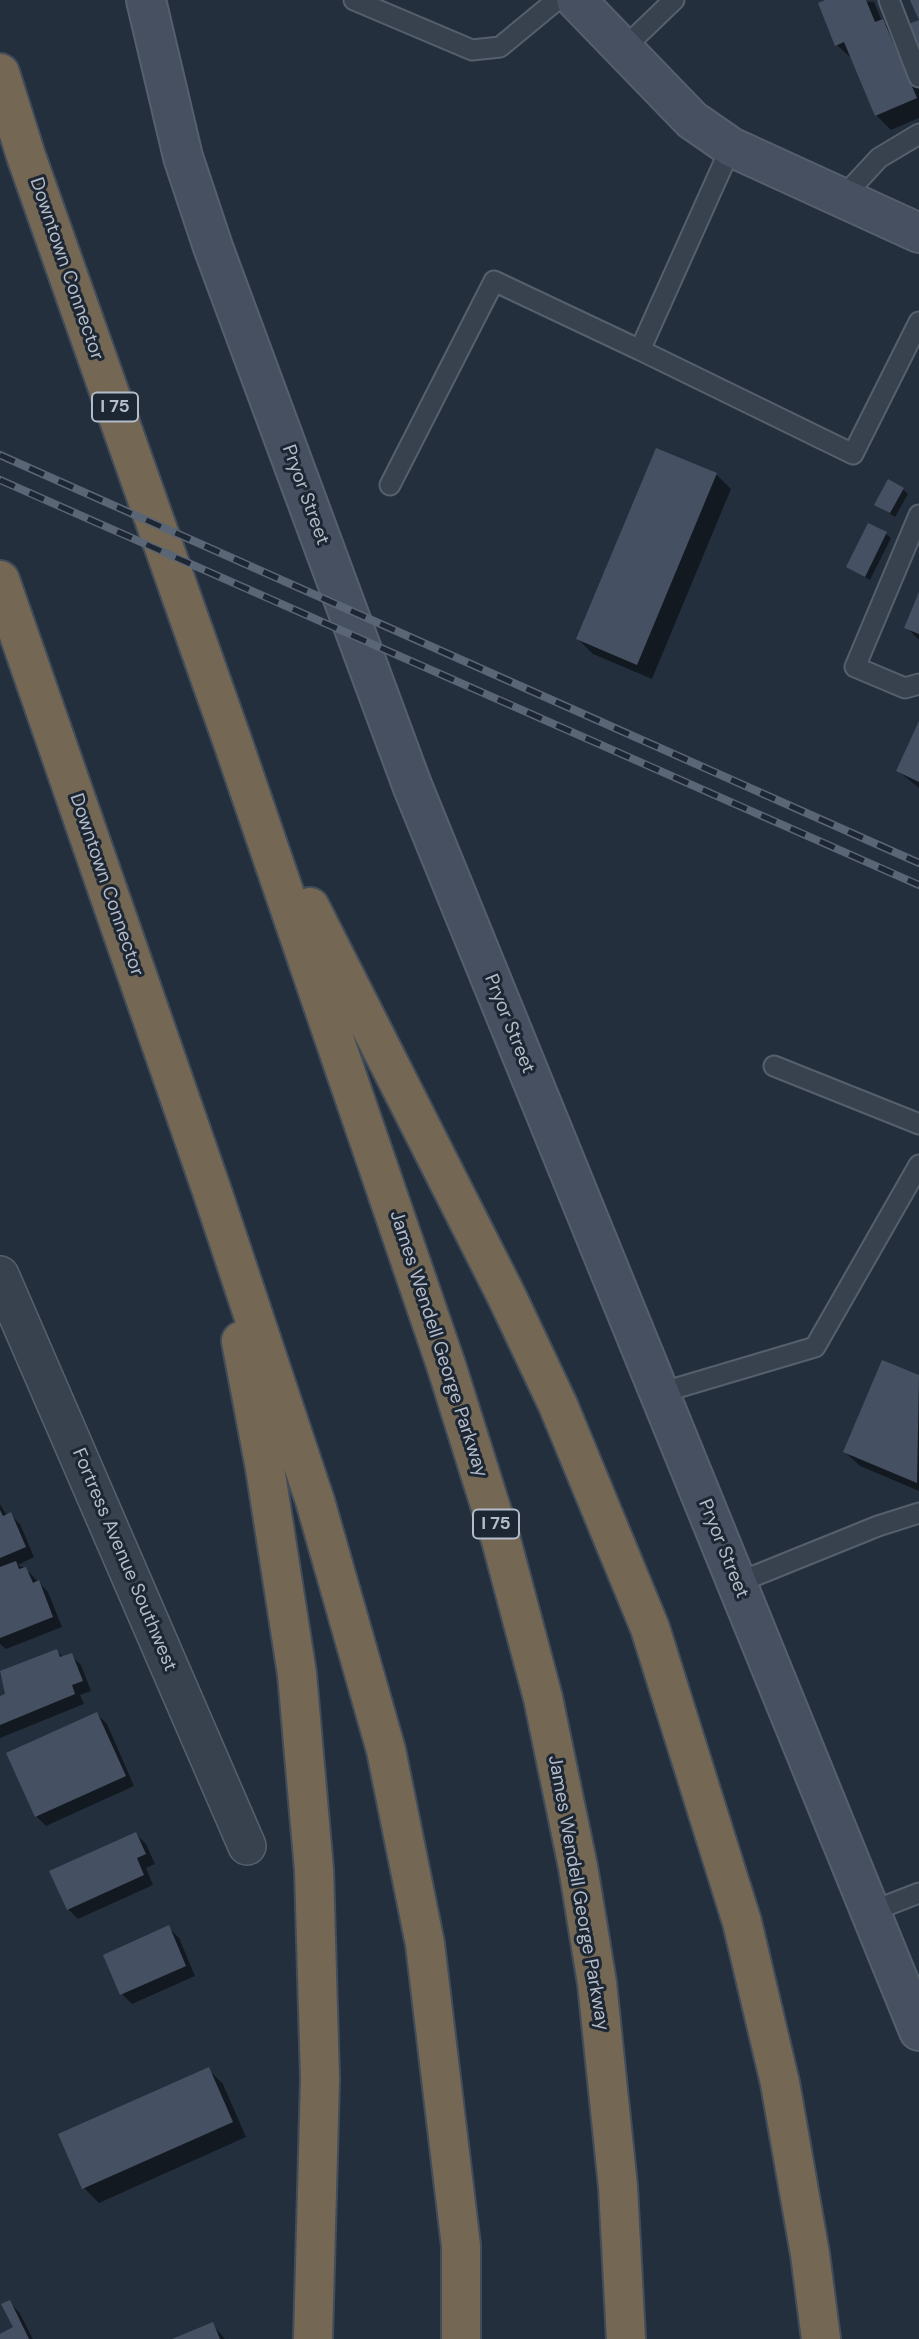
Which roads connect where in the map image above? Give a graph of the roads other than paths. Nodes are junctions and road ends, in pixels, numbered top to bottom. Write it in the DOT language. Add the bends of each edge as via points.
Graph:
graph roads {
  1 [pos="146,0"];
  2 [pos="354,0"];
  3 [pos="557,0"];
  4 [pos="576,0"];
  5 [pos="674,0"];
  6 [pos="889,0"];
  7 [pos="623,49"];
  8 [pos="0,74"];
  9 [pos="919,77"];
  10 [pos="915,139"];
  11 [pos="732,147"];
  12 [pos="842,198"];
  13 [pos="919,233"];
  14 [pos="919,322"];
  15 [pos="640,350"];
  16 [pos="390,485"];
  17 [pos="919,514"];
  18 [pos="0,580"];
  19 [pos="919,684"];
  20 [pos="232,740"];
  21 [pos="774,1066"];
  22 [pos="919,1124"];
  23 [pos="919,1165"];
  24 [pos="212,1191"];
  25 [pos="0,1275"];
  26 [pos="660,1393"];
  27 [pos="919,1513"];
  28 [pos="737,1583"];
  29 [pos="247,1846"];
  30 [pos="919,1893"];
  31 [pos="870,1912"];
  32 [pos="919,2031"];
  33 [pos="313,2339"];
  34 [pos="461,2339"];
  35 [pos="626,2339"];
  36 [pos="821,2339"];
  1 -- 26 [label="main road, Pryor Street" via="183,157 213,247 412,785"];
  2 -- 3 [label="lane" via="472,50 500,47"];
  4 -- 7 [label="main road"];
  5 -- 7 [label="lane"];
  6 -- 9 [label="lane"];
  7 -- 11 [label="main road" via="692,120"];
  8 -- 20 [label="highway, Downtown Connector / I 75"];
  10 -- 12 [label="lane" via="874,162"];
  11 -- 12 [label="main road"];
  11 -- 15 [label="lane"];
  12 -- 13 [label="main road"];
  14 -- 15 [label="lane" via="853,454"];
  15 -- 16 [label="lane" via="494,281"];
  17 -- 19 [label="lane" via="855,667 905,688"];
  18 -- 24 [label="highway, Downtown Connector"];
  20 -- 35 [label="highway, James Wendell George Parkway / I 75" via="446,1365 501,1540 543,1698 597,1983 618,2187"];
  20 -- 36 [label="highway" via="291,869 535,1356 650,1628 742,1922 780,2083"];
  21 -- 22 [label="lane"];
  23 -- 26 [label="lane" via="815,1346"];
  24 -- 33 [label="highway" via="267,1482 296,1674 312,1844 320,2080"];
  24 -- 34 [label="highway" via="315,1501 386,1750 425,1944 461,2246"];
  25 -- 29 [label="street, Fortress Avenue Southwest"];
  26 -- 28 [label="main road, Pryor Street"];
  27 -- 28 [label="lane"];
  28 -- 31 [label="main road, Pryor Street"];
  30 -- 31 [label="lane"];
  31 -- 32 [label="main road, Pryor Street"];
}
